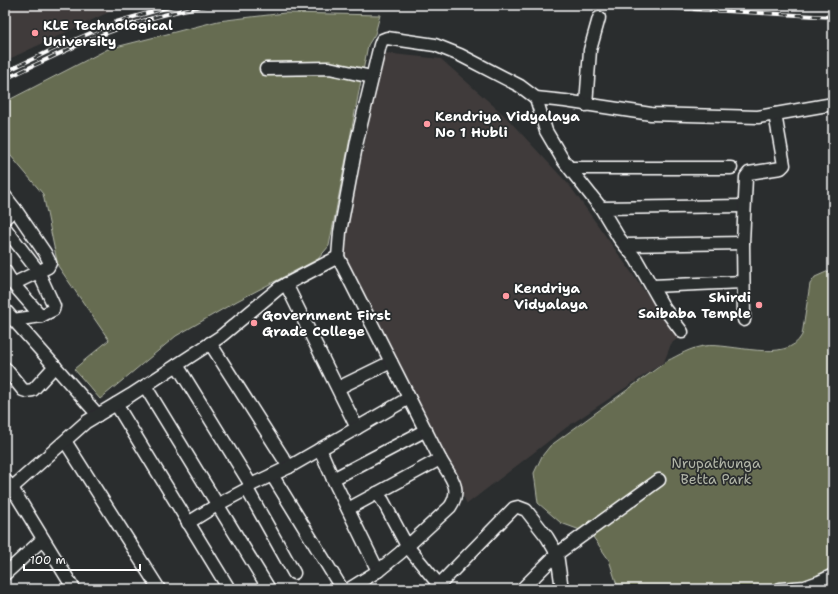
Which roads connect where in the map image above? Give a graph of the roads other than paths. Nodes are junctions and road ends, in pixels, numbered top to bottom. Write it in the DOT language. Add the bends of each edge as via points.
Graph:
graph roads {
  1 [pos="599,18"];
  2 [pos="266,69"];
  3 [pos="372,77"];
  4 [pos="536,98"];
  5 [pos="833,104"];
  6 [pos="586,105"];
  7 [pos="775,114"];
  8 [pos="570,168"];
  9 [pos="731,168"];
  10 [pos="5,196"];
  11 [pos="744,206"];
  12 [pos="601,208"];
  13 [pos="15,209"];
  14 [pos="5,218"];
  15 [pos="5,228"];
  16 [pos="743,243"];
  17 [pos="625,245"];
  18 [pos="338,257"];
  19 [pos="5,271"];
  20 [pos="38,271"];
  21 [pos="743,282"];
  22 [pos="13,284"];
  23 [pos="286,284"];
  24 [pos="652,286"];
  25 [pos="5,310"];
  26 [pos="41,316"];
  27 [pos="13,320"];
  28 [pos="744,320"];
  29 [pos="682,332"];
  30 [pos="210,343"];
  31 [pos="392,362"];
  32 [pos="178,365"];
  33 [pos="55,366"];
  34 [pos="5,368"];
  35 [pos="145,386"];
  36 [pos="338,388"];
  37 [pos="409,398"];
  38 [pos="116,404"];
  39 [pos="98,415"];
  40 [pos="357,428"];
  41 [pos="426,430"];
  42 [pos="65,441"];
  43 [pos="320,449"];
  44 [pos="440,459"];
  45 [pos="289,467"];
  46 [pos="272,475"];
  47 [pos="332,478"];
  48 [pos="659,480"];
  49 [pos="7,487"];
  50 [pos="249,487"];
  51 [pos="377,493"];
  52 [pos="217,505"];
  53 [pos="348,509"];
  54 [pos="188,523"];
  55 [pos="43,539"];
  56 [pos="407,546"];
  57 [pos="557,554"];
  58 [pos="378,571"];
  59 [pos="294,573"];
  60 [pos="5,574"];
  61 [pos="833,575"];
  62 [pos="437,587"];
  63 [pos="74,589"];
  64 [pos="159,589"];
  65 [pos="229,589"];
  66 [pos="269,589"];
  67 [pos="342,589"];
  68 [pos="349,589"];
  69 [pos="522,589"];
  70 [pos="562,589"];
  71 [pos="780,589"];
  1 -- 6 [label="street" via="590,50"];
  2 -- 3 [label="street" via="329,68"];
  3 -- 4 [label="street" via="382,40 408,40 435,45 460,55 520,86"];
  3 -- 18 [label="street" via="357,141 340,232"];
  4 -- 6 [label="street"];
  4 -- 8 [label="street" via="546,131"];
  5 -- 7 [label="street"];
  6 -- 7 [label="street" via="658,115 758,117"];
  7 -- 11 [label="street" via="784,165 748,174"];
  8 -- 9 [label="street"];
  8 -- 12 [label="street"];
  10 -- 13 [label="street"];
  11 -- 12 [label="street"];
  11 -- 16 [label="street"];
  12 -- 17 [label="street"];
  13 -- 14 [label="street"];
  13 -- 20 [label="street" via="50,262 49,266"];
  15 -- 20 [label="street"];
  16 -- 17 [label="street"];
  16 -- 21 [label="street"];
  17 -- 24 [label="street"];
  18 -- 23 [label="street"];
  18 -- 31 [label="street"];
  19 -- 22 [label="street"];
  20 -- 22 [label="street"];
  20 -- 26 [label="street" via="54,308"];
  21 -- 24 [label="street"];
  21 -- 28 [label="street"];
  22 -- 26 [label="street"];
  23 -- 30 [label="street"];
  23 -- 36 [label="street"];
  24 -- 29 [label="street"];
  25 -- 27 [label="street"];
  26 -- 27 [label="street"];
  27 -- 33 [label="street"];
  30 -- 32 [label="street"];
  30 -- 45 [label="street"];
  31 -- 36 [label="street"];
  31 -- 37 [label="street"];
  32 -- 35 [label="street"];
  32 -- 50 [label="street"];
  33 -- 34 [label="street" via="30,391 23,390"];
  33 -- 39 [label="street"];
  35 -- 38 [label="street"];
  35 -- 52 [label="street"];
  36 -- 40 [label="street"];
  37 -- 40 [label="street"];
  37 -- 41 [label="street"];
  38 -- 39 [label="street"];
  38 -- 54 [label="street"];
  39 -- 42 [label="street"];
  40 -- 43 [label="street"];
  41 -- 44 [label="street"];
  41 -- 47 [label="street"];
  42 -- 49 [label="street"];
  42 -- 64 [label="street"];
  43 -- 45 [label="street"];
  43 -- 47 [label="street"];
  44 -- 51 [label="street"];
  44 -- 56 [label="street" via="457,488 455,500"];
  45 -- 46 [label="street"];
  46 -- 50 [label="street"];
  46 -- 67 [label="street"];
  47 -- 53 [label="street"];
  48 -- 57 [label="street"];
  49 -- 55 [label="street"];
  50 -- 52 [label="street"];
  50 -- 59 [label="street"];
  51 -- 53 [label="street"];
  51 -- 56 [label="street"];
  52 -- 54 [label="street"];
  52 -- 66 [label="street"];
  53 -- 58 [label="street"];
  54 -- 65 [label="street"];
  55 -- 60 [label="street"];
  55 -- 63 [label="street"];
  56 -- 58 [label="street"];
  56 -- 62 [label="street"];
  57 -- 62 [label="street" via="529,513 522,508 514,508"];
  57 -- 69 [label="street"];
  57 -- 70 [label="street"];
  58 -- 68 [label="street"];
  61 -- 71 [label="street" via="805,587"];
}
